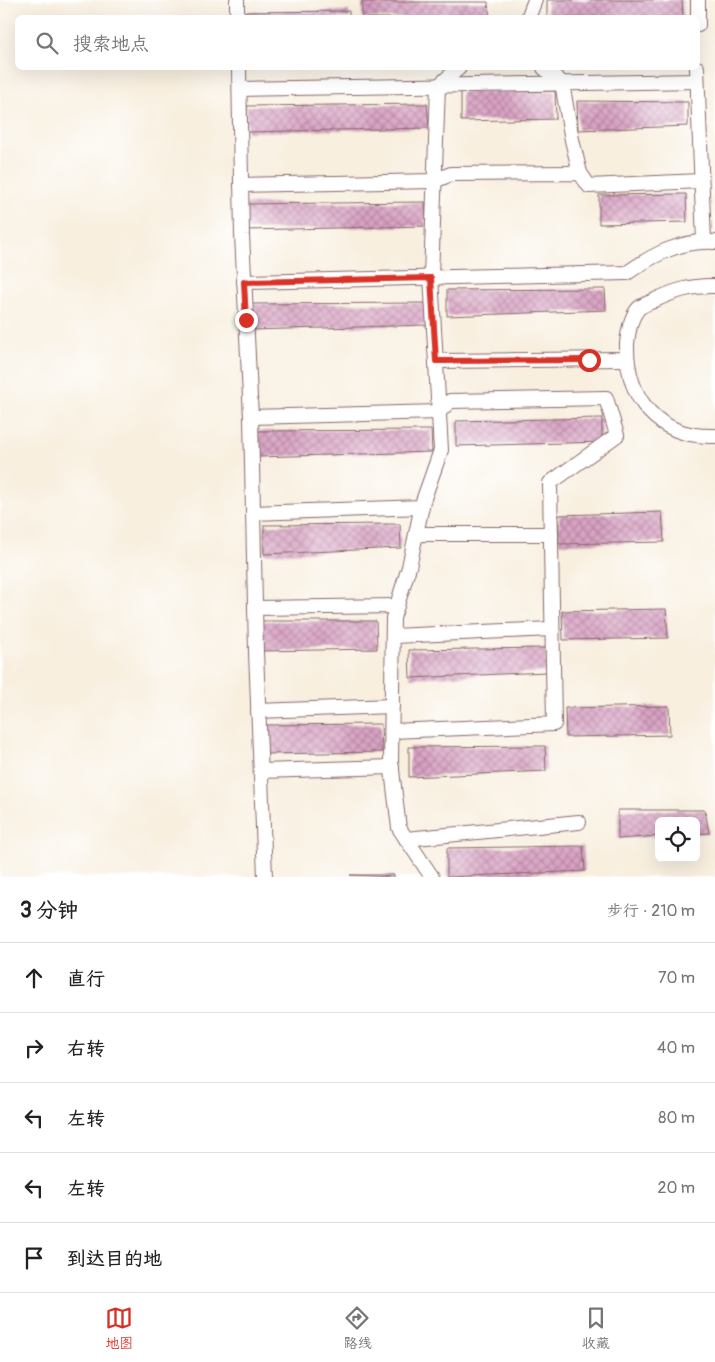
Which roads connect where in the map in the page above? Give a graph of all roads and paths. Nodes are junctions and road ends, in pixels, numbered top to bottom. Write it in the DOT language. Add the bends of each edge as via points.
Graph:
graph roads {
  1 [pos="237,0"];
  2 [pos="534,0"];
  3 [pos="698,0"];
  4 [pos="237,15"];
  5 [pos="529,15"];
  6 [pos="698,15"];
  7 [pos="239,70"];
  8 [pos="457,70"];
  9 [pos="546,70"];
  10 [pos="697,74"];
  11 [pos="562,83"];
  12 [pos="438,86"];
  13 [pos="240,89"];
  14 [pos="580,173"];
  15 [pos="434,181"];
  16 [pos="701,181"];
  17 [pos="241,185"];
  18 [pos="709,242"];
  19 [pos="431,278"];
  20 [pos="244,282"];
  21 [pos="715,286"];
  22 [pos="627,359"];
  23 [pos="436,361"];
  24 [pos="439,412"];
  25 [pos="250,417"];
  26 [pos="715,437"];
  27 [pos="422,507"];
  28 [pos="253,513"];
  29 [pos="416,534"];
  30 [pos="551,534"];
  31 [pos="397,606"];
  32 [pos="255,608"];
  33 [pos="552,629"];
  34 [pos="393,636"];
  35 [pos="392,706"];
  36 [pos="258,711"];
  37 [pos="392,731"];
  38 [pos="392,767"];
  39 [pos="261,770"];
  40 [pos="578,822"];
  41 [pos="406,839"];
  42 [pos="265,877"];
  43 [pos="432,877"];
  1 -- 4 [label="street"];
  2 -- 5 [label="street"];
  3 -- 6 [label="street"];
  7 -- 13 [label="street"];
  8 -- 12 [label="street"];
  9 -- 11 [label="street"];
  10 -- 11 [label="street"];
  10 -- 16 [label="street"];
  11 -- 12 [label="street"];
  11 -- 14 [label="street"];
  12 -- 13 [label="street"];
  12 -- 15 [label="street"];
  13 -- 17 [label="street"];
  14 -- 15 [label="street" via="451,174"];
  14 -- 16 [label="street" via="589,186"];
  15 -- 17 [label="street"];
  15 -- 19 [label="street"];
  16 -- 18 [label="street"];
  17 -- 20 [label="street"];
  18 -- 19 [label="street" via="698,241 670,249 627,273"];
  19 -- 20 [label="street"];
  19 -- 23 [label="street"];
  20 -- 25 [label="street"];
  21 -- 22 [label="street" via="697,285 681,289 639,308 632,321"];
  22 -- 23 [label="street"];
  22 -- 26 [label="street" via="635,392 647,410 663,424"];
  23 -- 24 [label="street"];
  24 -- 25 [label="street"];
  24 -- 27 [label="street" via="440,450"];
  24 -- 30 [label="street" via="450,401 606,398 617,435 550,483"];
  25 -- 28 [label="street"];
  27 -- 28 [label="street"];
  27 -- 29 [label="street"];
  28 -- 32 [label="street"];
  29 -- 30 [label="street"];
  29 -- 31 [label="street"];
  30 -- 33 [label="street"];
  31 -- 32 [label="street"];
  31 -- 34 [label="street"];
  32 -- 36 [label="street"];
  33 -- 34 [label="street"];
  33 -- 37 [label="street" via="554,724"];
  34 -- 35 [label="street"];
  35 -- 36 [label="street"];
  35 -- 37 [label="street"];
  36 -- 39 [label="street"];
  37 -- 38 [label="street"];
  38 -- 39 [label="street"];
  38 -- 41 [label="street" via="399,828"];
  39 -- 42 [label="street"];
  40 -- 41 [label="street"];
  41 -- 43 [label="street"];
}
